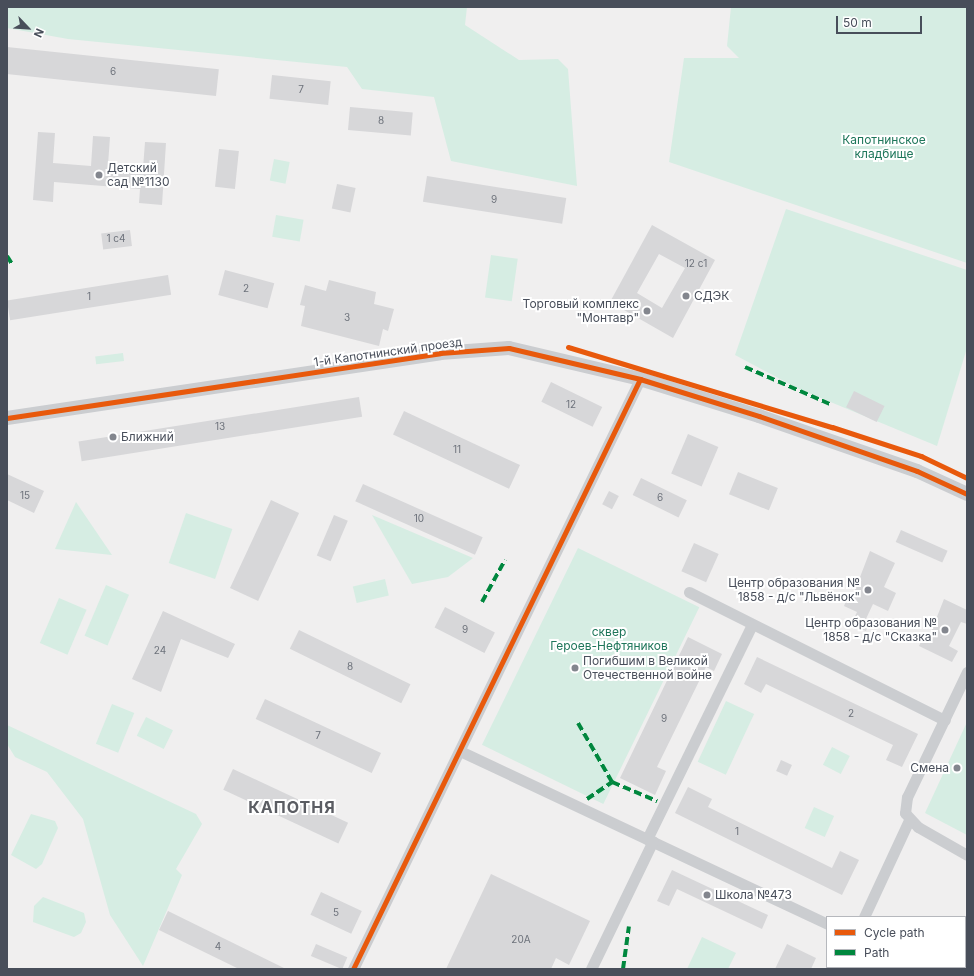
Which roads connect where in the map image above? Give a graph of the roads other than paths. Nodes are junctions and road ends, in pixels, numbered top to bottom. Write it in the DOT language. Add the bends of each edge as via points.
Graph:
graph roads {
  1 [pos="640,379"];
  2 [pos="7,418"];
  3 [pos="967,494"];
  4 [pos="689,592"];
  5 [pos="752,625"];
  6 [pos="967,672"];
  7 [pos="945,720"];
  8 [pos="460,751"];
  9 [pos="909,820"];
  10 [pos="650,840"];
  11 [pos="967,854"];
  12 [pos="864,916"];
  13 [pos="826,924"];
  14 [pos="353,969"];
  15 [pos="591,969"];
  1 -- 2 [label="street, 1-й Капотнинский проезд" via="522,350 493,348"];
  1 -- 3 [label="street, 1-й Капотнинский проезд" via="917,471"];
  1 -- 8 [label="street"];
  4 -- 5 [label="street"];
  5 -- 7 [label="street"];
  5 -- 10 [label="street"];
  6 -- 7 [label="street"];
  7 -- 9 [label="street" via="907,797 905,813"];
  8 -- 10 [label="street"];
  8 -- 14 [label="street"];
  9 -- 11 [label="street"];
  9 -- 12 [label="street"];
  10 -- 13 [label="street"];
  10 -- 15 [label="street"];
}
